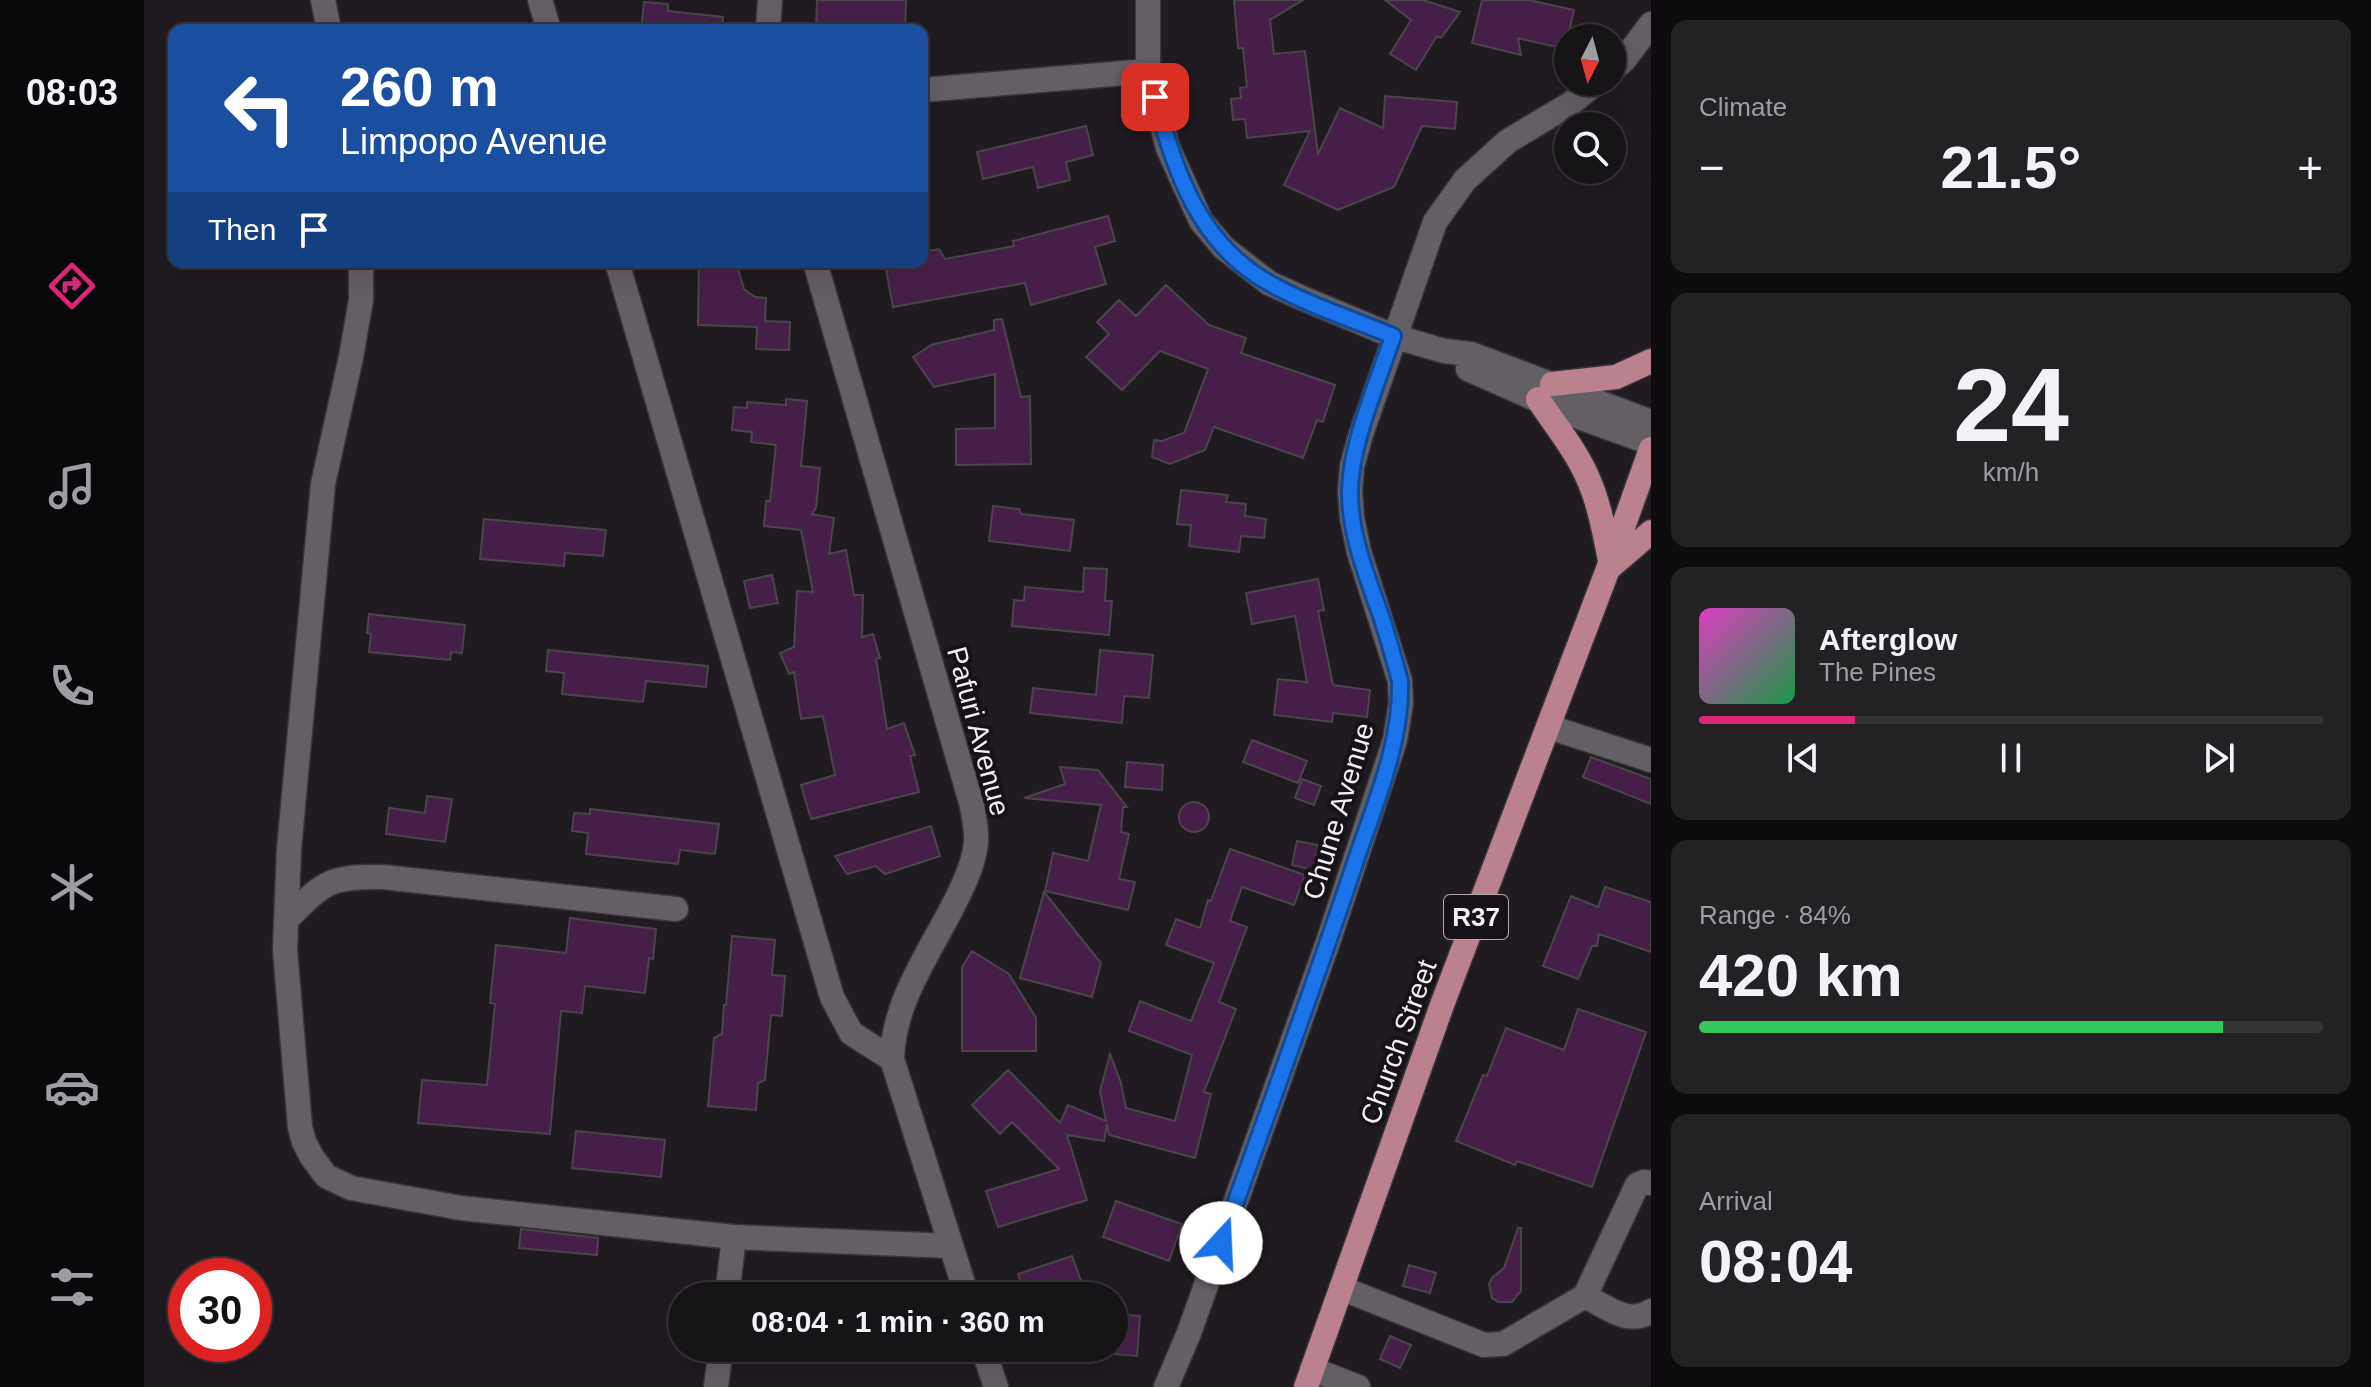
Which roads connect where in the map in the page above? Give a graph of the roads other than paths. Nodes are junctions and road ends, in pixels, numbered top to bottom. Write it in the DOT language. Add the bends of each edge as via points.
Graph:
graph roads {
  1 [pos="323,0"];
  2 [pos="540,0"];
  3 [pos="770,0"];
  4 [pos="1148,0"];
  5 [pos="328,24"];
  6 [pos="547,24"];
  7 [pos="768,24"];
  8 [pos="1651,24"];
  9 [pos="1626,57"];
  10 [pos="1148,71"];
  11 [pos="928,89"];
  12 [pos="1580,96"];
  13 [pos="361,268"];
  14 [pos="619,268"];
  15 [pos="817,268"];
  16 [pos="1393,336"];
  17 [pos="1651,361"];
  18 [pos="1545,392"];
  19 [pos="1651,422"];
  20 [pos="1651,446"];
  21 [pos="1651,532"];
  22 [pos="1609,564"];
  23 [pos="1549,727"];
  24 [pos="1651,760"];
  25 [pos="676,909"];
  26 [pos="286,920"];
  27 [pos="892,1059"];
  28 [pos="1651,1183"];
  29 [pos="734,1237"];
  30 [pos="951,1246"];
  31 [pos="729,1282"];
  32 [pos="963,1282"];
  33 [pos="1341,1288"];
  34 [pos="1585,1296"];
  35 [pos="1651,1311"];
  36 [pos="719,1362"];
  37 [pos="988,1362"];
  38 [pos="1309,1378"];
  39 [pos="716,1387"];
  40 [pos="996,1387"];
  41 [pos="1166,1387"];
  42 [pos="1358,1387"];
  1 -- 5 [label="street"];
  2 -- 6 [label="street"];
  3 -- 7 [label="street"];
  4 -- 10 [label="street"];
  8 -- 9 [label="street"];
  10 -- 11 [label="street"];
  10 -- 16 [label="street" via="1168,148 1201,221 1224,248 1269,283"];
  12 -- 16 [label="street, Chune Avenue" via="1508,141 1465,180 1435,222"];
  13 -- 26 [label="street" via="351,357 323,484"];
  14 -- 27 [label="street" via="832,997 851,1033"];
  15 -- 27 [label="street, Pafuri Avenue" via="976,828 969,873 904,1002"];
  16 -- 18 [label="street" via="1471,354"];
  16 -- 41 [label="street, Chune Avenue" via="1352,466 1350,491 1359,552 1400,681 1395,740 1328,942"];
  17 -- 18 [label="main road" via="1616,377"];
  18 -- 19 [label="street"];
  18 -- 20 [label="street" via="1600,425"];
  18 -- 22 [label="main road" via="1595,494"];
  20 -- 22 [label="main road, Church Street / R37"];
  21 -- 22 [label="main road"];
  22 -- 23 [label="main road, Church Street / R37"];
  23 -- 24 [label="street"];
  23 -- 33 [label="main road, Church Street / R37"];
  25 -- 26 [label="street" via="354,877 320,887"];
  26 -- 29 [label="street" via="300,1127 326,1176 351,1188 461,1208"];
  27 -- 30 [label="street, Pafuri Avenue"];
  28 -- 34 [label="street" via="1637,1185"];
  29 -- 30 [label="street"];
  29 -- 31 [label="street"];
  30 -- 32 [label="street, Pafuri Avenue"];
  33 -- 34 [label="street" via="1493,1346"];
  33 -- 38 [label="main road, Church Street / R37"];
  34 -- 35 [label="street" via="1630,1318"];
  36 -- 39 [label="street"];
  37 -- 40 [label="street"];
  38 -- 42 [label="street"];
}
